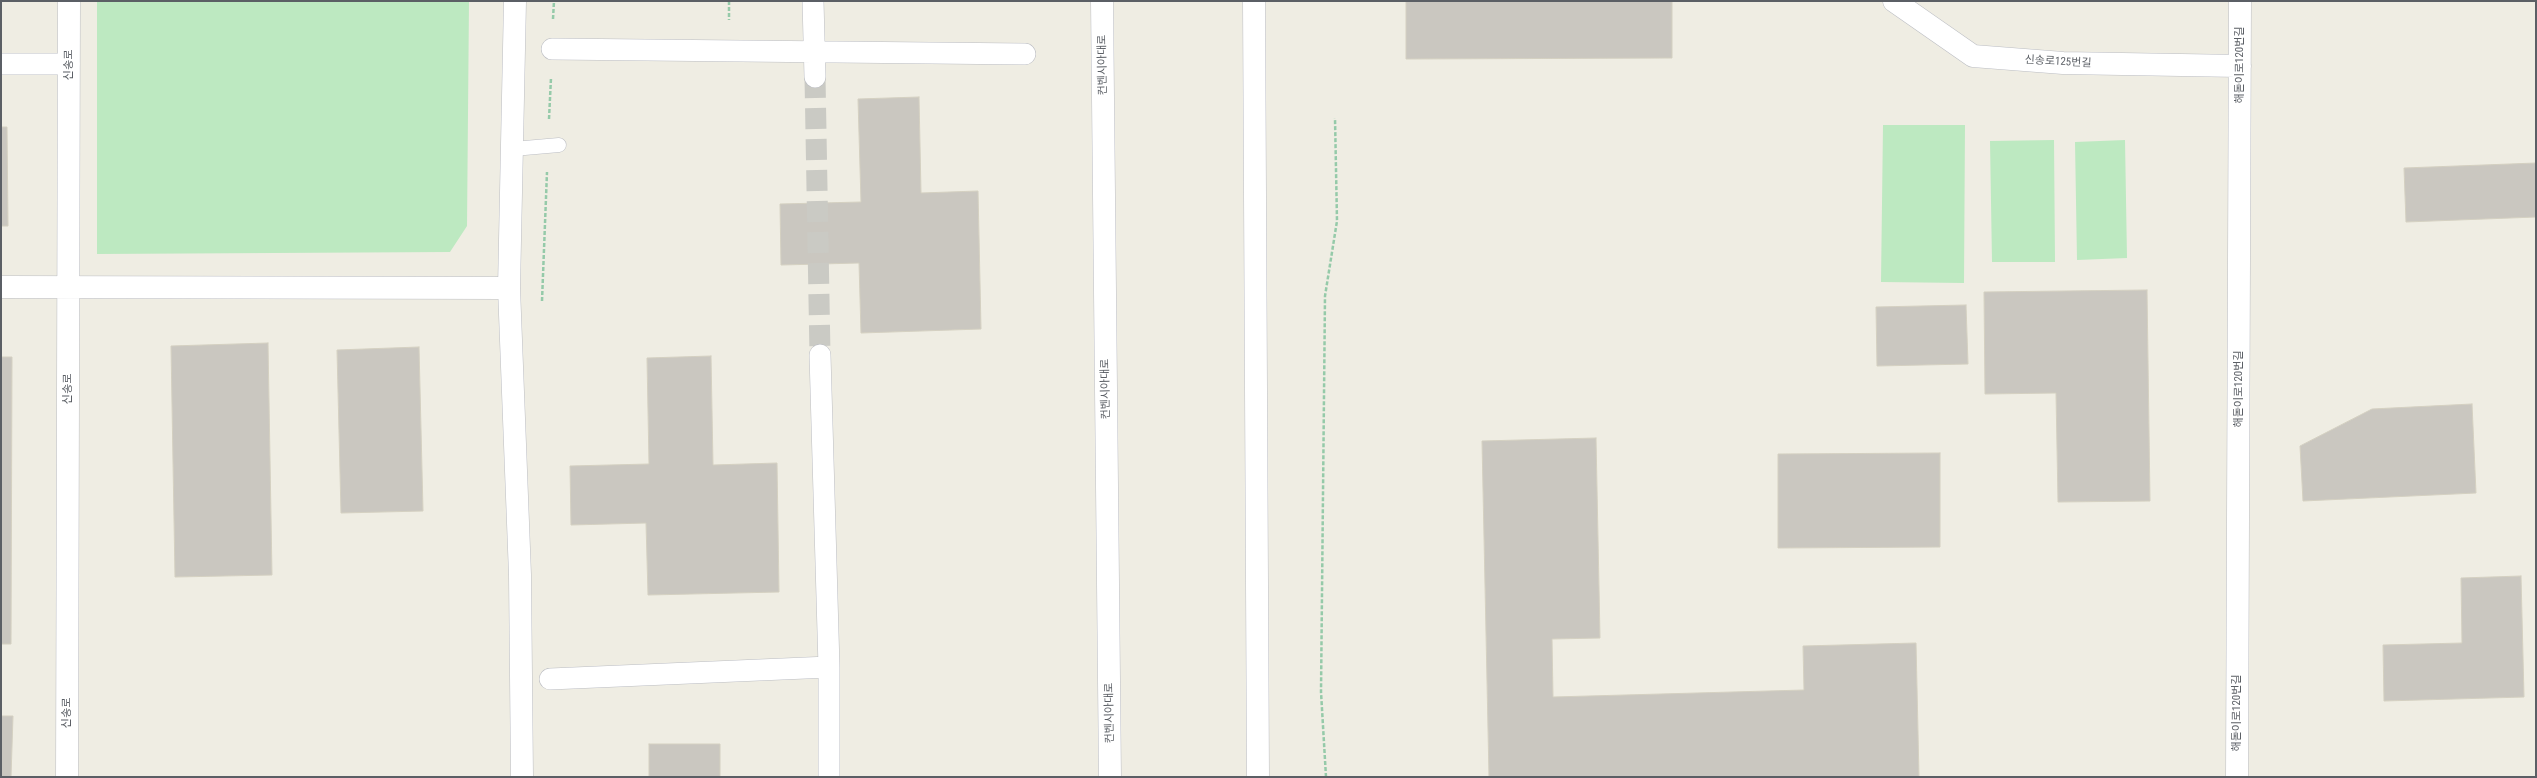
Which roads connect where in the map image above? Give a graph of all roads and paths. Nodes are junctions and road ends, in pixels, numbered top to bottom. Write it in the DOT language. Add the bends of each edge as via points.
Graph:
graph roads {
  1 [pos="69,1"];
  2 [pos="515,1"];
  3 [pos="554,1"];
  4 [pos="813,1"];
  5 [pos="1102,1"];
  6 [pos="1254,1"];
  7 [pos="1894,1"];
  8 [pos="2240,1"];
  9 [pos="552,49"];
  10 [pos="1025,54"];
  11 [pos="1,64"];
  12 [pos="69,64"];
  13 [pos="2240,66"];
  14 [pos="815,77"];
  15 [pos="1335,118"];
  16 [pos="553,145"];
  17 [pos="513,149"];
  18 [pos="1,287"];
  19 [pos="69,288"];
  20 [pos="509,288"];
  21 [pos="542,308"];
  22 [pos="820,355"];
  23 [pos="829,667"];
  24 [pos="550,679"];
  25 [pos="67,777"];
  26 [pos="522,777"];
  27 [pos="829,777"];
  28 [pos="1110,777"];
  29 [pos="1258,777"];
  30 [pos="1326,777"];
  31 [pos="2237,777"];
  1 -- 12 [label="street, 신송로"];
  2 -- 17 [label="street"];
  3 -- 9 [label="path"];
  4 -- 14 [label="street"];
  5 -- 28 [label="street, 컨벤시아대로"];
  6 -- 29 [label="street"];
  7 -- 13 [label="street, 신송로125번길" via="1973,56 2063,63"];
  8 -- 13 [label="street, 해돋이로120번길"];
  9 -- 10 [label="street"];
  9 -- 16 [label="path"];
  11 -- 12 [label="street"];
  12 -- 19 [label="street, 신송로"];
  13 -- 31 [label="street, 해돋이로120번길"];
  15 -- 30 [label="path" via="1337,221 1325,296 1320,692"];
  16 -- 17 [label="lane"];
  16 -- 21 [label="path"];
  17 -- 20 [label="street"];
  18 -- 19 [label="street"];
  19 -- 20 [label="street"];
  19 -- 25 [label="street, 신송로"];
  20 -- 26 [label="street" via="520,575"];
  22 -- 23 [label="street"];
  23 -- 24 [label="street"];
  23 -- 27 [label="street"];
}
